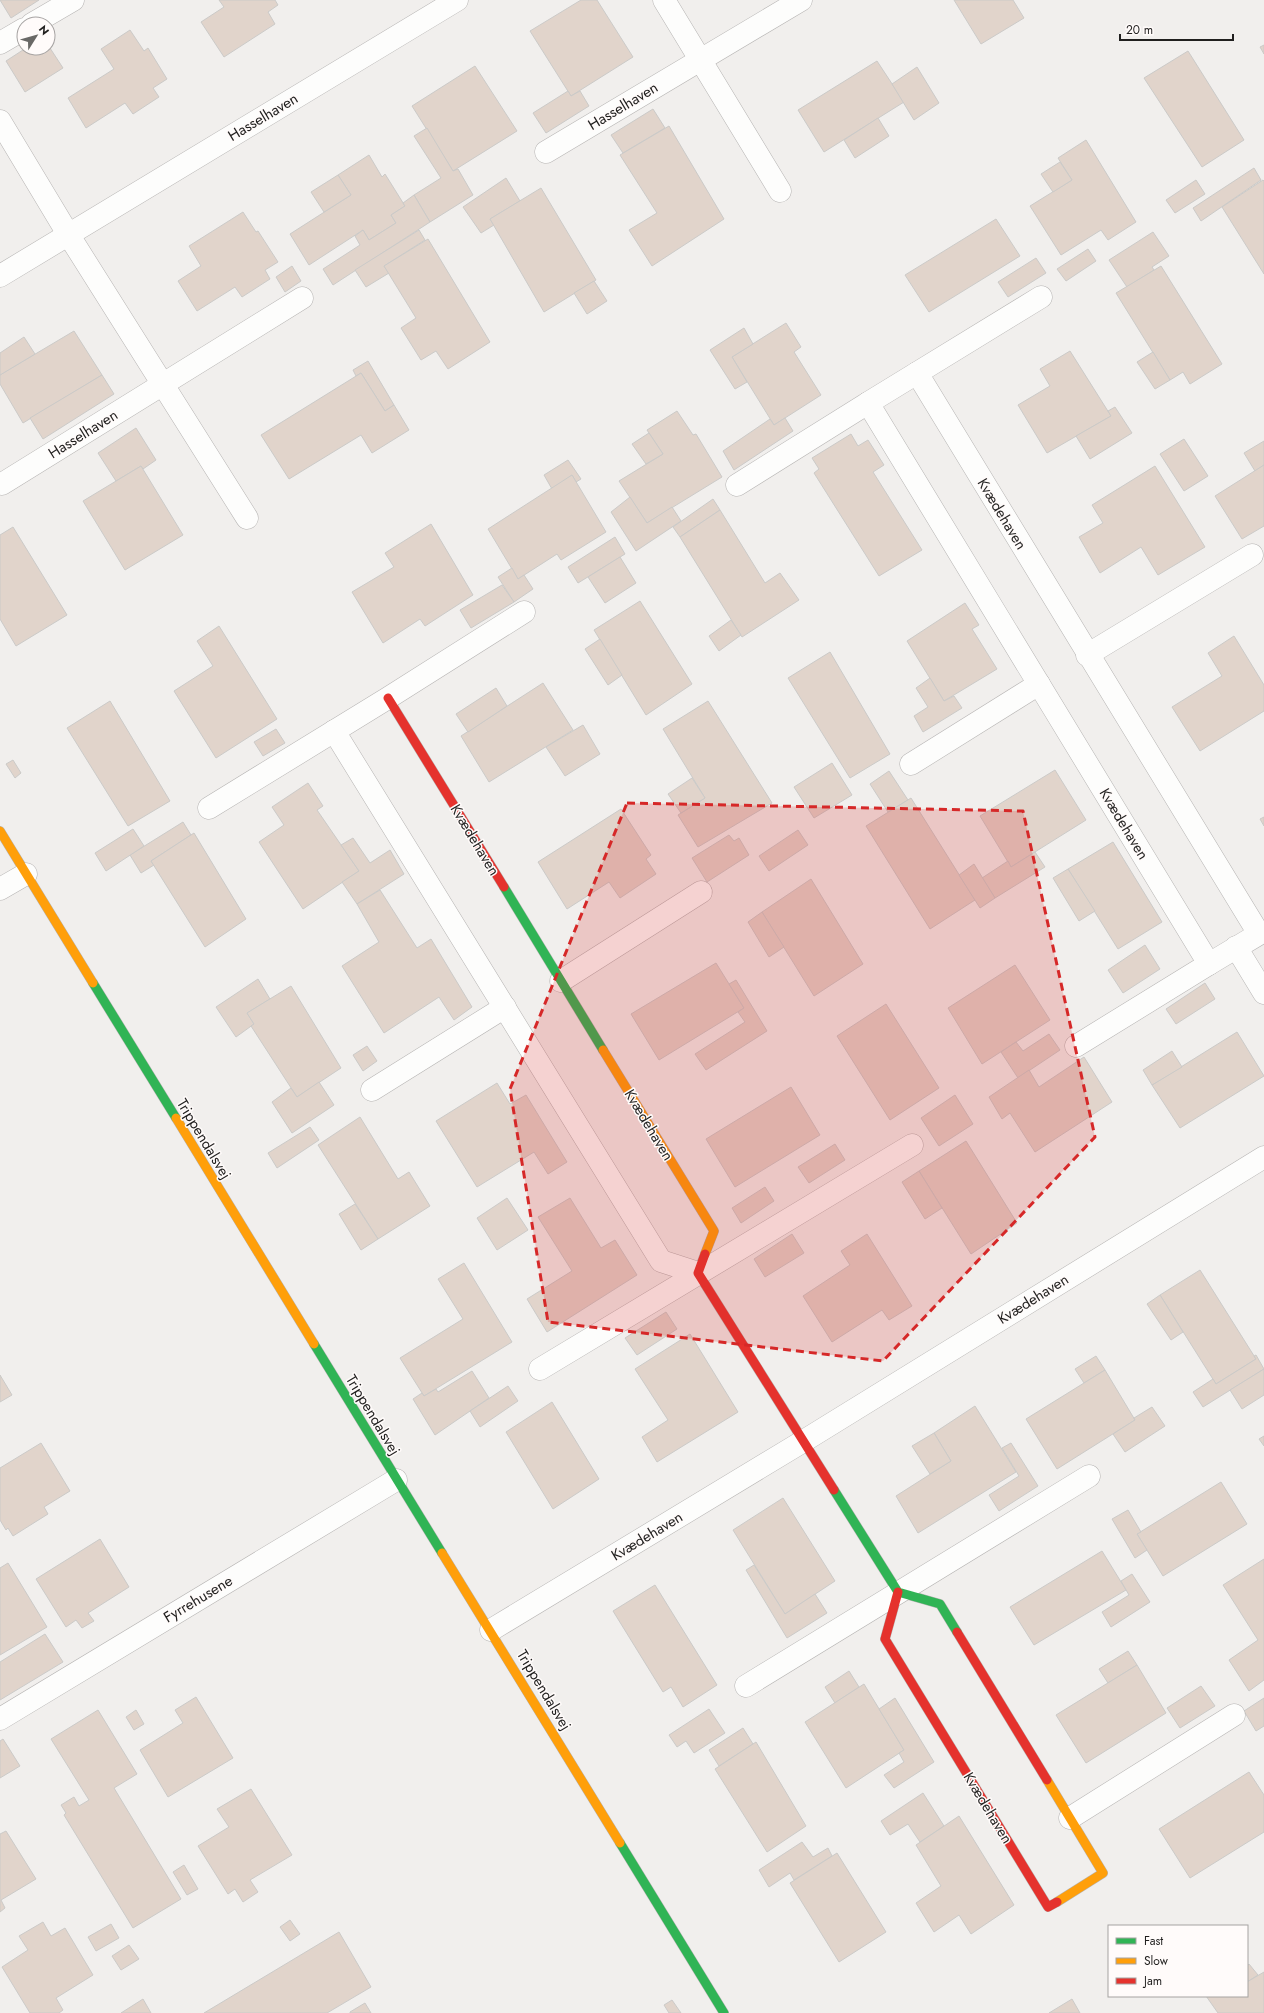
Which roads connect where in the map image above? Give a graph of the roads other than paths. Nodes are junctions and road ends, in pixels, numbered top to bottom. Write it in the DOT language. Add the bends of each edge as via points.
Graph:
graph roads {
  1 [pos="73,0"];
  2 [pos="457,0"];
  3 [pos="664,0"];
  4 [pos="801,0"];
  5 [pos="46,16"];
  6 [pos="16,34"];
  7 [pos="0,43"];
  8 [pos="700,60"];
  9 [pos="0,121"];
  10 [pos="546,152"];
  11 [pos="780,191"];
  12 [pos="68,234"];
  13 [pos="0,276"];
  14 [pos="1041,297"];
  15 [pos="302,298"];
  16 [pos="917,373"];
  17 [pos="163,384"];
  18 [pos="868,403"];
  19 [pos="2,484"];
  20 [pos="737,485"];
  21 [pos="247,518"];
  22 [pos="1252,555"];
  23 [pos="524,612"];
  24 [pos="1087,655"];
  25 [pos="1039,684"];
  26 [pos="388,698"];
  27 [pos="334,731"];
  28 [pos="911,764"];
  29 [pos="209,808"];
  30 [pos="0,831"];
  31 [pos="26,874"];
  32 [pos="0,889"];
  33 [pos="701,892"];
  34 [pos="1261,932"];
  35 [pos="1236,947"];
  36 [pos="1209,964"];
  37 [pos="561,981"];
  38 [pos="1264,993"];
  39 [pos="505,1007"];
  40 [pos="1076,1046"];
  41 [pos="372,1090"];
  42 [pos="912,1145"];
  43 [pos="1264,1157"];
  44 [pos="698,1273"];
  45 [pos="540,1369"];
  46 [pos="802,1442"];
  47 [pos="1089,1476"];
  48 [pos="396,1480"];
  49 [pos="898,1592"];
  50 [pos="491,1630"];
  51 [pos="746,1686"];
  52 [pos="1234,1715"];
  53 [pos="0,1719"];
  54 [pos="1070,1818"];
  55 [pos="724,2013"];
  1 -- 5 [label="street"];
  2 -- 12 [label="street, Hasselhaven"];
  3 -- 8 [label="street"];
  4 -- 8 [label="street, Hasselhaven"];
  6 -- 7 [label="street"];
  8 -- 10 [label="street, Hasselhaven"];
  8 -- 11 [label="street"];
  9 -- 12 [label="street"];
  12 -- 13 [label="street, Hasselhaven"];
  12 -- 17 [label="street"];
  14 -- 16 [label="street"];
  15 -- 17 [label="street, Hasselhaven"];
  16 -- 18 [label="street"];
  16 -- 24 [label="street, Kvædehaven"];
  17 -- 19 [label="street, Hasselhaven"];
  17 -- 21 [label="street"];
  18 -- 20 [label="street"];
  18 -- 25 [label="street, Kvædehaven"];
  22 -- 24 [label="street"];
  23 -- 26 [label="street"];
  24 -- 34 [label="street, Kvædehaven"];
  25 -- 28 [label="street"];
  25 -- 36 [label="street, Kvædehaven"];
  26 -- 27 [label="street"];
  26 -- 37 [label="street, Kvædehaven"];
  27 -- 29 [label="street"];
  27 -- 39 [label="street"];
  30 -- 31 [label="street, Trippendalsvej"];
  31 -- 32 [label="street"];
  31 -- 48 [label="street, Trippendalsvej"];
  33 -- 37 [label="street"];
  34 -- 35 [label="street, Kvædehaven"];
  35 -- 36 [label="street, Kvædehaven"];
  35 -- 38 [label="street"];
  36 -- 40 [label="street, Kvædehaven"];
  37 -- 44 [label="street, Kvædehaven" via="714,1232"];
  39 -- 41 [label="street"];
  39 -- 44 [label="street" via="661,1261"];
  42 -- 44 [label="street"];
  43 -- 46 [label="street, Kvædehaven"];
  44 -- 45 [label="street"];
  44 -- 46 [label="street"];
  46 -- 49 [label="street"];
  46 -- 50 [label="street, Kvædehaven"];
  47 -- 49 [label="street"];
  48 -- 50 [label="street, Trippendalsvej"];
  48 -- 53 [label="street, Fyrrehusene"];
  49 -- 51 [label="street"];
  49 -- 54 [label="street, Kvædehaven" via="940,1604"];
  49 -- 54 [label="street, Kvædehaven" via="885,1640 1048,1907 1103,1874"];
  50 -- 55 [label="street, Trippendalsvej"];
  52 -- 54 [label="street"];
}
